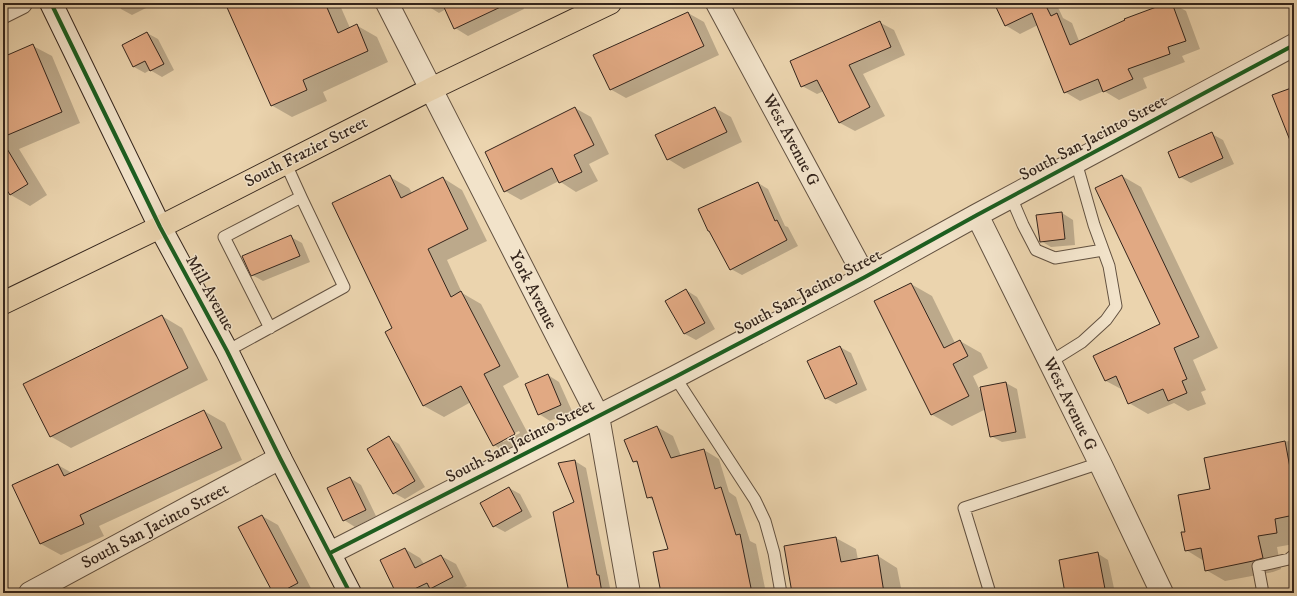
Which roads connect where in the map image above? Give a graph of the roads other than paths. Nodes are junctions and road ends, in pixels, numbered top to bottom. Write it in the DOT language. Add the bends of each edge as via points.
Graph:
graph roads {
  1 [pos="22,3"];
  2 [pos="51,3"];
  3 [pos="387,3"];
  4 [pos="610,3"];
  5 [pos="717,3"];
  6 [pos="3,12"];
  7 [pos="1294,45"];
  8 [pos="431,89"];
  9 [pos="285,162"];
  10 [pos="1076,162"];
  11 [pos="301,197"];
  12 [pos="1011,197"];
  13 [pos="977,215"];
  14 [pos="160,227"];
  15 [pos="1103,250"];
  16 [pos="865,277"];
  17 [pos="3,303"];
  18 [pos="270,328"];
  19 [pos="227,351"];
  20 [pos="1050,362"];
  21 [pos="675,377"];
  22 [pos="598,416"];
  23 [pos="280,458"];
  24 [pos="1100,463"];
  25 [pos="330,553"];
  26 [pos="1294,555"];
  27 [pos="30,593"];
  28 [pos="350,593"];
  29 [pos="629,593"];
  30 [pos="781,593"];
  31 [pos="990,593"];
  32 [pos="1162,593"];
  33 [pos="1263,593"];
  1 -- 6 [label="street"];
  2 -- 14 [label="street, Mill Avenue"];
  3 -- 8 [label="street, York Avenue"];
  4 -- 8 [label="main road, South Frazier Street"];
  5 -- 16 [label="street, West Avenue G"];
  7 -- 10 [label="street, South San Jacinto Street"];
  8 -- 9 [label="main road, South Frazier Street"];
  8 -- 22 [label="street, York Avenue"];
  9 -- 11 [label="lane"];
  9 -- 14 [label="main road, South Frazier Street"];
  10 -- 12 [label="street, South San Jacinto Street"];
  10 -- 15 [label="lane"];
  11 -- 18 [label="lane" via="344,287"];
  11 -- 18 [label="lane" via="224,236"];
  12 -- 13 [label="street, South San Jacinto Street"];
  12 -- 15 [label="lane" via="1022,226 1036,250 1054,258"];
  13 -- 16 [label="street, South San Jacinto Street"];
  13 -- 20 [label="street, West Avenue G"];
  14 -- 17 [label="main road, South Frazier Street"];
  14 -- 19 [label="street, Mill Avenue"];
  15 -- 20 [label="lane" via="1109,266 1116,306 1106,320 1082,342"];
  16 -- 21 [label="street, South San Jacinto Street"];
  18 -- 19 [label="lane"];
  19 -- 23 [label="street, Mill Avenue"];
  20 -- 24 [label="street, West Avenue G"];
  21 -- 22 [label="street, South San Jacinto Street"];
  21 -- 30 [label="lane" via="755,500 765,521 774,553"];
  22 -- 25 [label="street, South San Jacinto Street"];
  22 -- 29 [label="street, York Avenue"];
  23 -- 25 [label="street, Mill Avenue"];
  23 -- 27 [label="street, South San Jacinto Street"];
  24 -- 31 [label="lane" via="964,508"];
  24 -- 32 [label="street, West Avenue G"];
  25 -- 28 [label="street, Mill Avenue"];
  26 -- 33 [label="lane" via="1288,559 1258,566"];
}
